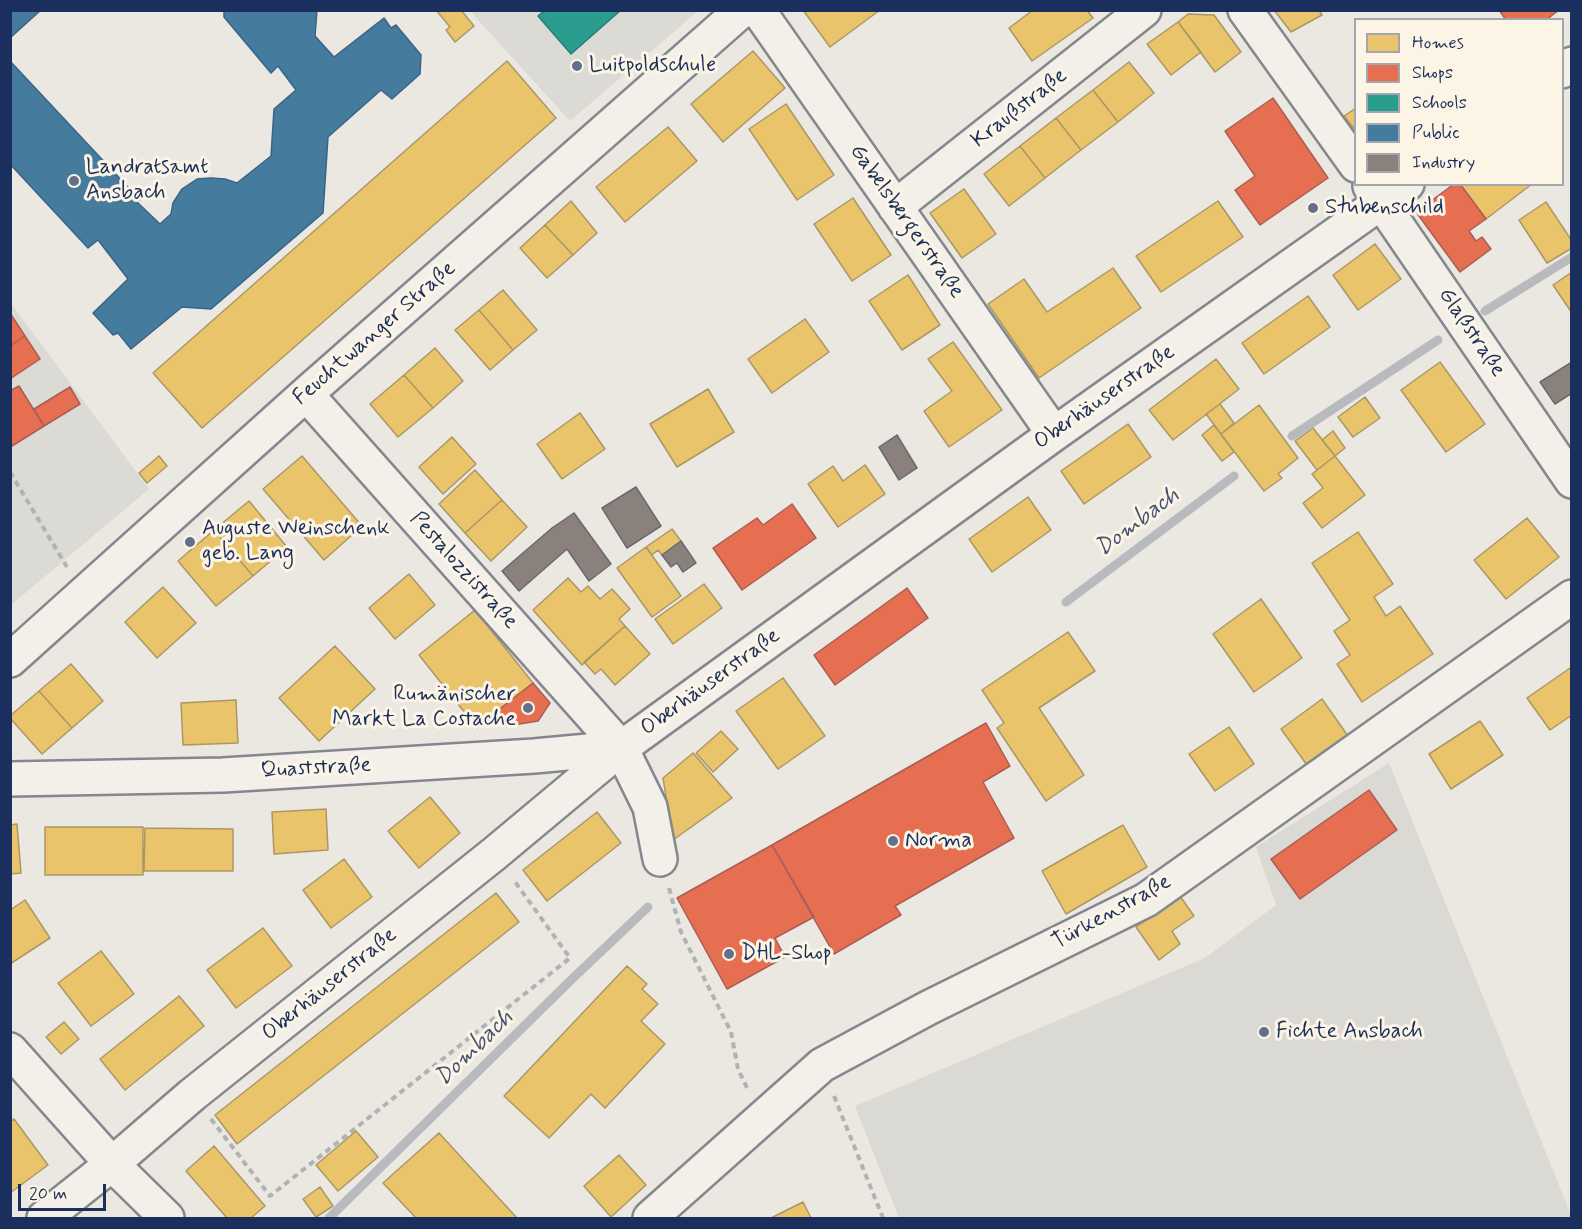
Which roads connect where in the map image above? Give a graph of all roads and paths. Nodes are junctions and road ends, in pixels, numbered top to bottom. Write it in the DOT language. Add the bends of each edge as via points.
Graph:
graph roads {
  1 [pos="742,10"];
  2 [pos="758,10"];
  3 [pos="1144,10"];
  4 [pos="1245,10"];
  5 [pos="1354,162"];
  6 [pos="1386,190"];
  7 [pos="895,207"];
  8 [pos="306,394"];
  9 [pos="1053,434"];
  10 [pos="10,472"];
  11 [pos="1572,481"];
  12 [pos="84,594"];
  13 [pos="1572,597"];
  14 [pos="10,660"];
  15 [pos="621,748"];
  16 [pos="10,779"];
  17 [pos="494,854"];
  18 [pos="660,859"];
  19 [pos="10,1050"];
  20 [pos="822,1065"];
  21 [pos="744,1083"];
  22 [pos="192,1095"];
  23 [pos="112,1164"];
  24 [pos="666,1213"];
  25 [pos="44,1218"];
  26 [pos="167,1218"];
  27 [pos="883,1218"];
  1 -- 8 [label="street, Feuchtwanger Straße"];
  2 -- 7 [label="street, Gabelsbergerstraße"];
  3 -- 7 [label="street, Kraußstraße"];
  4 -- 5 [label="street"];
  6 -- 9 [label="street, Oberhäuserstraße"];
  6 -- 11 [label="street, Glaßstraße"];
  7 -- 9 [label="street, Gabelsbergerstraße"];
  8 -- 12 [label="street, Feuchtwanger Straße"];
  8 -- 15 [label="street, Pestalozzistraße"];
  9 -- 15 [label="street, Oberhäuserstraße"];
  10 -- 12 [label="path"];
  12 -- 14 [label="street, Feuchtwanger Straße"];
  13 -- 20 [label="street, Türkenstraße" via="1146,900"];
  15 -- 16 [label="street, Quaststraße" via="223,775"];
  15 -- 17 [label="street, Oberhäuserstraße"];
  15 -- 18 [label="street, Pestalozzistraße" via="650,807"];
  17 -- 22 [label="street, Oberhäuserstraße"];
  17 -- 22 [label="path" via="570,958 270,1196"];
  18 -- 21 [label="path" via="681,932 731,1032"];
  19 -- 23 [label="street"];
  20 -- 24 [label="street, Türkenstraße"];
  20 -- 27 [label="path"];
  22 -- 23 [label="street, Oberhäuserstraße"];
  23 -- 25 [label="street, Oberhäuserstraße"];
  23 -- 26 [label="street"];
}
